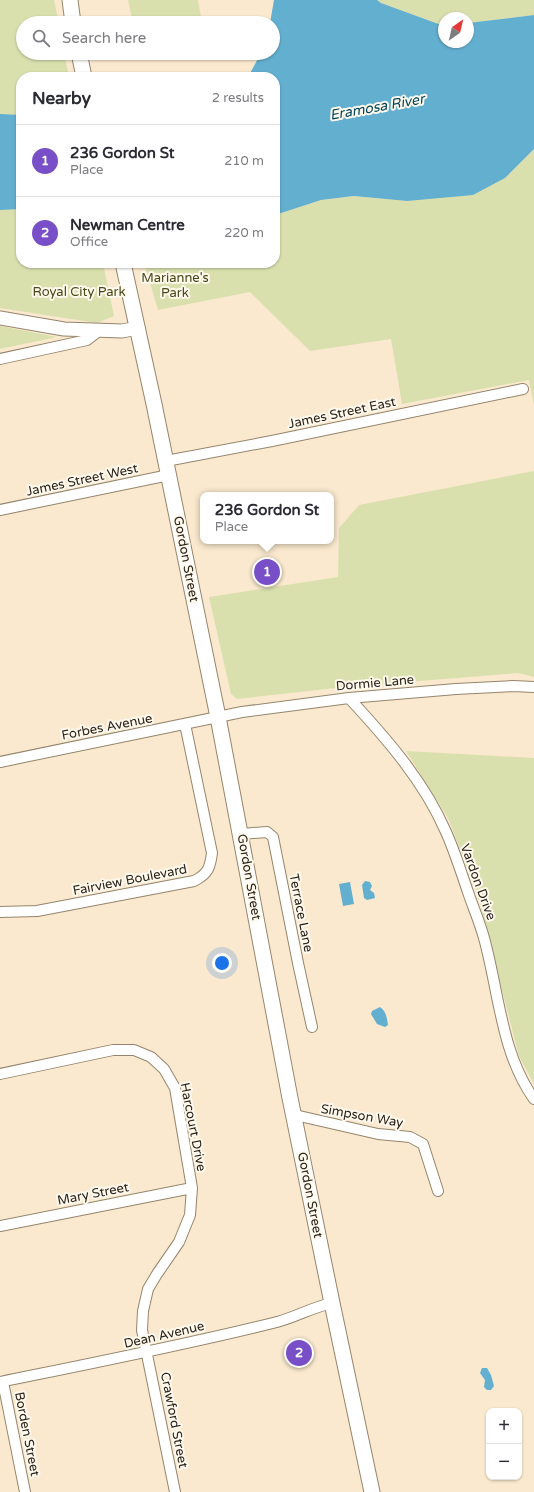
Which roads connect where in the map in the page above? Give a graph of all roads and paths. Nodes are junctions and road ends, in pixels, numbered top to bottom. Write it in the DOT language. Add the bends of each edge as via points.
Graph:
graph roads {
  1 [pos="70,0"];
  2 [pos="72,16"];
  3 [pos="80,60"];
  4 [pos="83,72"];
  5 [pos="124,268"];
  6 [pos="0,318"];
  7 [pos="138,328"];
  8 [pos="100,330"];
  9 [pos="0,359"];
  10 [pos="523,389"];
  11 [pos="168,468"];
  12 [pos="0,510"];
  13 [pos="534,687"];
  14 [pos="348,698"];
  15 [pos="218,717"];
  16 [pos="185,724"];
  17 [pos="0,762"];
  18 [pos="241,834"];
  19 [pos="0,912"];
  20 [pos="312,1027"];
  21 [pos="0,1074"];
  22 [pos="534,1099"];
  23 [pos="294,1115"];
  24 [pos="192,1188"];
  25 [pos="438,1191"];
  26 [pos="0,1226"];
  27 [pos="332,1303"];
  28 [pos="147,1352"];
  29 [pos="1,1382"];
  30 [pos="25,1492"];
  31 [pos="175,1492"];
  32 [pos="372,1492"];
  1 -- 2 [label="main road"];
  3 -- 4 [label="main road"];
  5 -- 7 [label="main road, Gordon Street"];
  6 -- 8 [label="street" via="64,329"];
  7 -- 8 [label="street" via="122,331"];
  7 -- 11 [label="main road, Gordon Street"];
  8 -- 9 [label="street" via="87,340"];
  10 -- 11 [label="street, James Street East" via="272,441"];
  11 -- 12 [label="street, James Street West"];
  11 -- 15 [label="main road, Gordon Street"];
  13 -- 14 [label="street, Dormie Lane" via="456,689"];
  14 -- 15 [label="street, Dormie Lane"];
  14 -- 22 [label="street, Vardon Drive" via="405,762 446,832 484,937 509,1049 525,1087"];
  15 -- 16 [label="street, Forbes Avenue"];
  15 -- 18 [label="main road, Gordon Street"];
  16 -- 17 [label="street, Forbes Avenue"];
  16 -- 19 [label="street, Fairview Boulevard" via="212,853 210,867 202,877 194,881 37,911"];
  18 -- 20 [label="street, Terrace Lane" via="267,832 273,837"];
  18 -- 23 [label="main road, Gordon Street"];
  21 -- 24 [label="street, Harcourt Drive" via="113,1050 134,1050 151,1057 164,1069 175,1088"];
  23 -- 25 [label="street, Simpson Way" via="378,1134 410,1137 423,1144"];
  23 -- 27 [label="main road, Gordon Street"];
  24 -- 26 [label="street, Mary Street"];
  24 -- 28 [label="street, Harcourt Drive" via="190,1215 179,1242 148,1289 142,1330"];
  27 -- 28 [label="street, Dean Avenue" via="279,1321"];
  27 -- 32 [label="main road, Gordon Street"];
  28 -- 29 [label="street, Dean Avenue"];
  28 -- 31 [label="street, Crawford Street"];
  29 -- 30 [label="street, Borden Street"];
}
